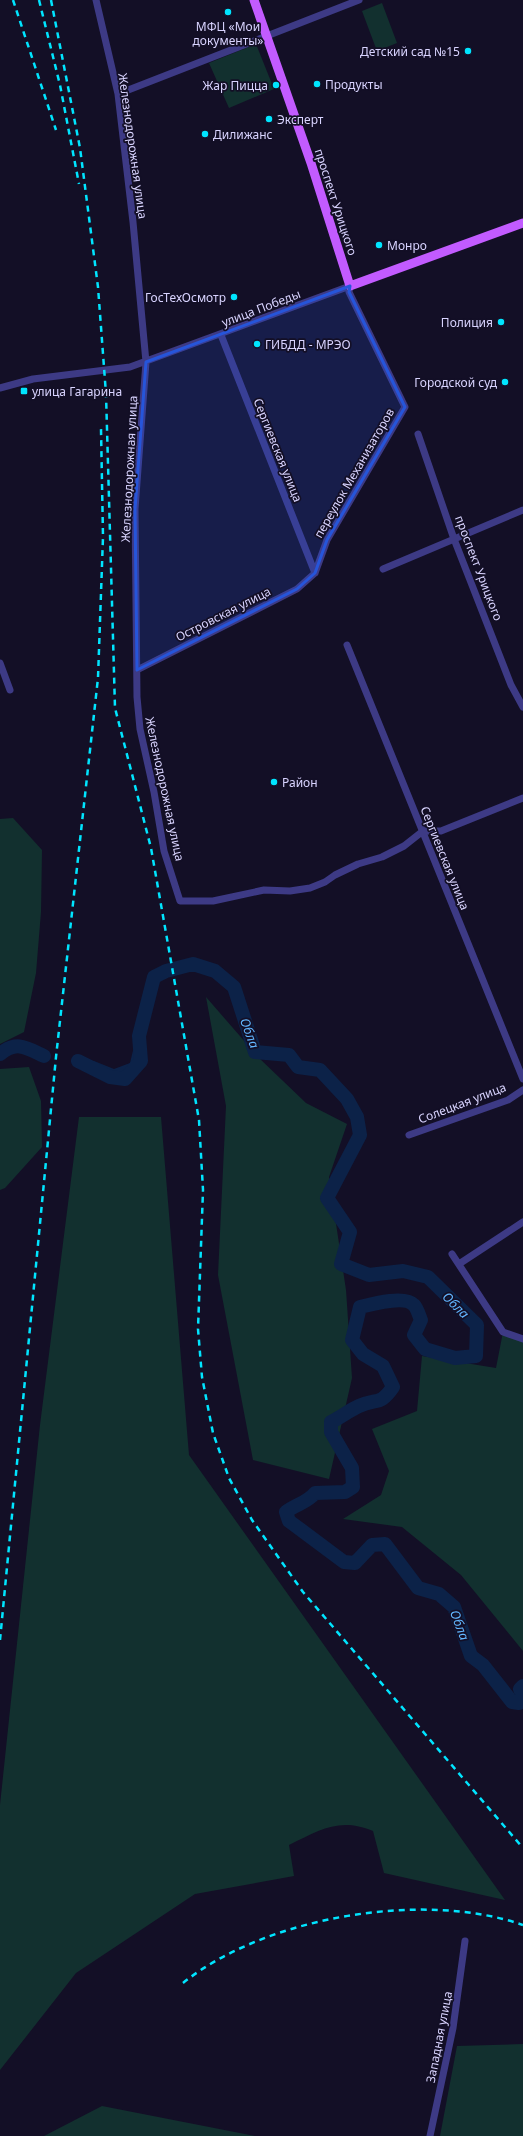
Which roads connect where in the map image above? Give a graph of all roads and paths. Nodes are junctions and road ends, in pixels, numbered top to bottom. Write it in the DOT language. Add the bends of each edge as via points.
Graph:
graph roads {
  1 [pos="96,0"];
  2 [pos="254,0"];
  3 [pos="359,0"];
  4 [pos="266,36"];
  5 [pos="118,94"];
  6 [pos="523,223"];
  7 [pos="350,286"];
  8 [pos="221,335"];
  9 [pos="146,362"];
  10 [pos="0,388"];
  11 [pos="405,407"];
  12 [pos="418,434"];
  13 [pos="523,510"];
  14 [pos="454,538"];
  15 [pos="383,569"];
  16 [pos="315,573"];
  17 [pos="347,645"];
  18 [pos="0,662"];
  19 [pos="137,670"];
  20 [pos="10,690"];
  21 [pos="523,707"];
  22 [pos="523,798"];
  23 [pos="423,831"];
  24 [pos="523,1079"];
  25 [pos="523,1090"];
  26 [pos="409,1135"];
  27 [pos="523,1222"];
  28 [pos="452,1254"];
  29 [pos="459,1264"];
  30 [pos="523,1339"];
  31 [pos="465,1941"];
  32 [pos="430,2136"];
  1 -- 5 [label="street, Железнодорожная улица"];
  2 -- 4 [label="main road, проспект Урицкого"];
  3 -- 4 [label="street"];
  4 -- 5 [label="street"];
  4 -- 7 [label="main road, проспект Урицкого" via="311,163"];
  5 -- 9 [label="street, Железнодорожная улица"];
  6 -- 7 [label="main road, улица Победы"];
  7 -- 8 [label="street, улица Победы"];
  7 -- 11 [label="street, проспект Урицкого" via="351,295"];
  8 -- 9 [label="street, улица Победы"];
  8 -- 16 [label="street, Сергиевская улица"];
  9 -- 10 [label="street, улица Победы" via="130,367 33,379"];
  9 -- 19 [label="street, Железнодорожная улица" via="135,509"];
  11 -- 16 [label="street, переулок Механизаторов" via="327,540"];
  12 -- 14 [label="street, проспект Урицкого"];
  13 -- 14 [label="street"];
  14 -- 15 [label="street"];
  14 -- 21 [label="street, проспект Урицкого" via="511,685"];
  16 -- 19 [label="street, Островская улица" via="297,589"];
  17 -- 23 [label="street, Сергиевская улица"];
  18 -- 20 [label="street"];
  19 -- 23 [label="street, Железнодорожная улица" via="140,729 164,851 180,901 213,901 264,890 290,891 310,888 358,864 382,857 404,846"];
  22 -- 23 [label="street" via="441,831"];
  23 -- 24 [label="street, Сергиевская улица"];
  25 -- 26 [label="street, Солецкая улица" via="508,1100"];
  27 -- 29 [label="street"];
  28 -- 29 [label="street"];
  29 -- 30 [label="street" via="503,1332"];
  31 -- 32 [label="street, Западная улица" via="453,2028"];
}
